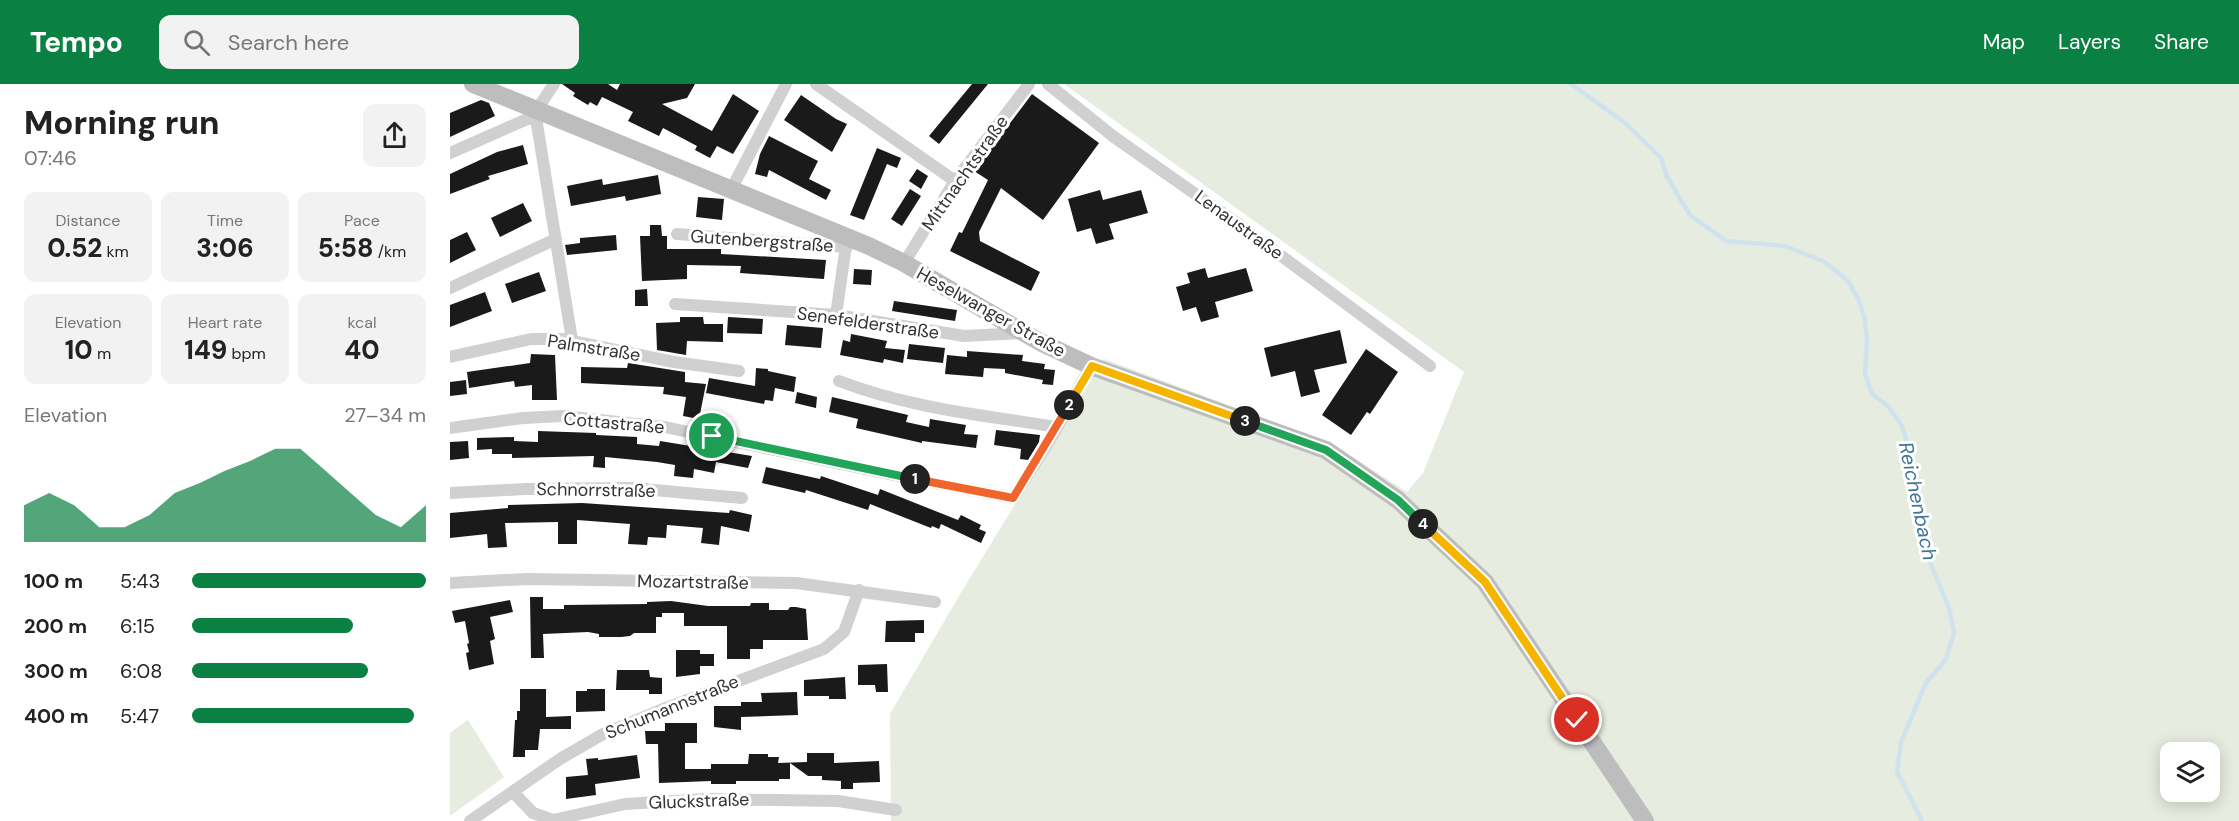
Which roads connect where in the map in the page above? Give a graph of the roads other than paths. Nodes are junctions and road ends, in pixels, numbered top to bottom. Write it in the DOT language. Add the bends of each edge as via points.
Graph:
graph roads {
  1 [pos="473,84"];
  2 [pos="554,84"];
  3 [pos="786,84"];
  4 [pos="1029,84"];
  5 [pos="1048,84"];
  6 [pos="819,85"];
  7 [pos="537,111"];
  8 [pos="450,153"];
  9 [pos="955,181"];
  10 [pos="731,190"];
  11 [pos="677,234"];
  12 [pos="556,239"];
  13 [pos="847,242"];
  14 [pos="904,263"];
  15 [pos="450,288"];
  16 [pos="675,304"];
  17 [pos="836,315"];
  18 [pos="1025,333"];
  19 [pos="572,340"];
  20 [pos="450,357"];
  21 [pos="1092,366"];
  22 [pos="1430,366"];
  23 [pos="739,371"];
  24 [pos="839,381"];
  25 [pos="1057,427"];
  26 [pos="450,428"];
  27 [pos="450,493"];
  28 [pos="742,498"];
  29 [pos="450,583"];
  30 [pos="858,590"];
  31 [pos="935,602"];
  32 [pos="513,792"];
  33 [pos="896,810"];
  34 [pos="470,821"];
  35 [pos="1645,821"];
  1 -- 7 [label="street, Heselwanger Straße"];
  2 -- 7 [label="street"];
  3 -- 10 [label="street"];
  4 -- 9 [label="street, Mittnachtstraße"];
  5 -- 22 [label="street, Lenaustraße"];
  6 -- 9 [label="street"];
  7 -- 8 [label="street" via="532,117"];
  7 -- 10 [label="street, Heselwanger Straße"];
  7 -- 12 [label="street"];
  9 -- 14 [label="street, Mittnachtstraße"];
  10 -- 13 [label="street, Heselwanger Straße"];
  11 -- 13 [label="street, Gutenbergstraße"];
  12 -- 15 [label="street"];
  12 -- 19 [label="street"];
  13 -- 14 [label="street, Heselwanger Straße"];
  13 -- 17 [label="street"];
  14 -- 18 [label="street, Heselwanger Straße"];
  16 -- 17 [label="street, Senefelderstraße"];
  17 -- 18 [label="street, Senefelderstraße" via="964,336"];
  18 -- 21 [label="street, Heselwanger Straße"];
  19 -- 20 [label="street, Palmstraße" via="531,339"];
  19 -- 23 [label="street, Palmstraße" via="674,362"];
  21 -- 25 [label="street, Cottastraße"];
  21 -- 35 [label="street, Heselwanger Straße" via="1326,450 1398,500 1485,582"];
  24 -- 25 [label="street" via="920,405"];
  25 -- 26 [label="street, Cottastraße" via="1013,498 665,427 563,417"];
  27 -- 28 [label="street, Schnorrstraße" via="632,488"];
  29 -- 30 [label="street, Mozartstraße" via="526,579 796,583"];
  30 -- 31 [label="street, Mozartstraße"];
  30 -- 32 [label="street, Schumannstraße" via="844,633 824,649 603,734"];
  32 -- 33 [label="street, Gluckstraße" via="533,813 553,820 625,804 695,799 838,801"];
  32 -- 34 [label="street, Schumannstraße"];
}
